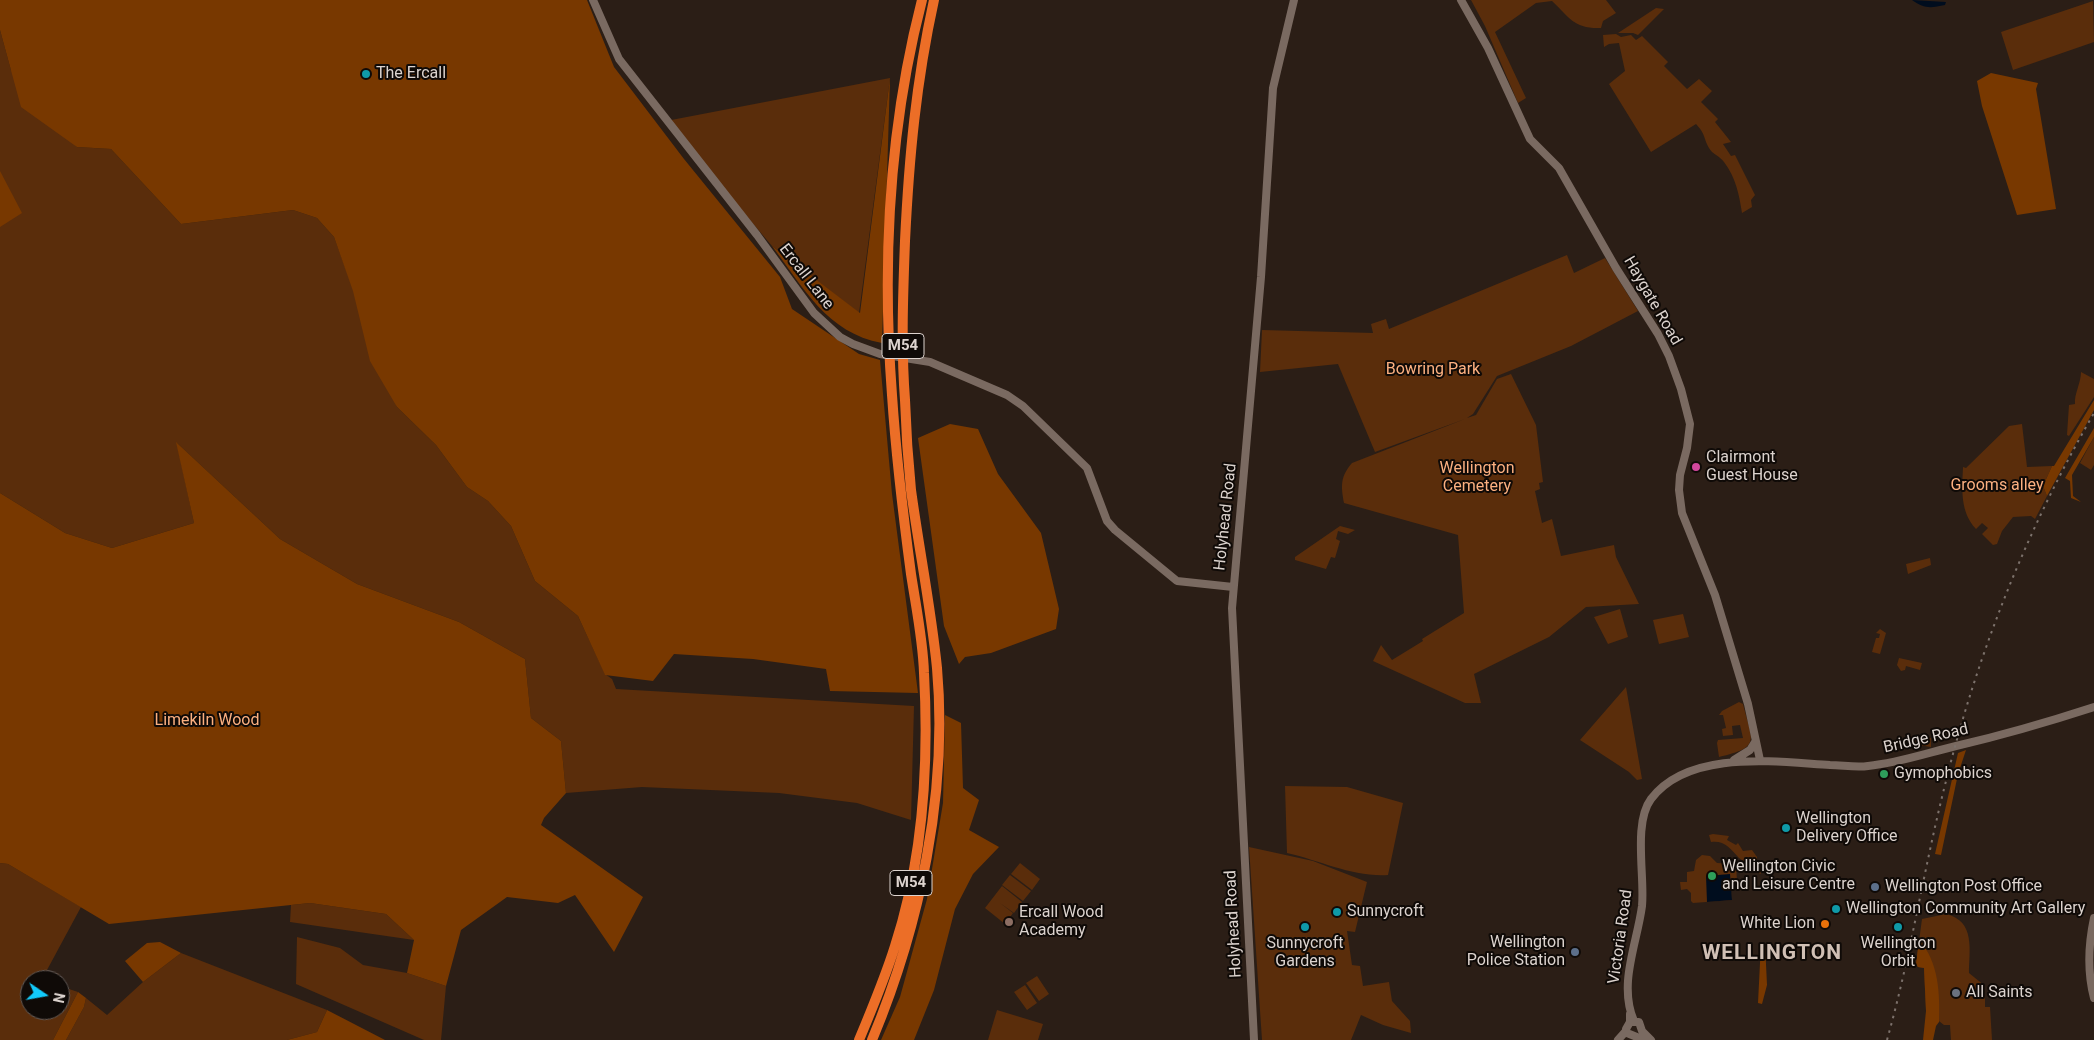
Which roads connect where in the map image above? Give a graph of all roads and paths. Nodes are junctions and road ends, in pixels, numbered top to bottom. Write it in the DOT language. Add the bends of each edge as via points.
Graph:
graph roads {
  1 [pos="593,0"];
  2 [pos="922,0"];
  3 [pos="934,0"];
  4 [pos="1294,0"];
  5 [pos="1462,0"];
  6 [pos="1233,587"];
  7 [pos="2094,707"];
  8 [pos="1755,742"];
  9 [pos="1760,760"];
  10 [pos="1728,763"];
  11 [pos="2094,918"];
  12 [pos="2094,998"];
  13 [pos="1632,1022"];
  14 [pos="1628,1033"];
  15 [pos="1641,1036"];
  16 [pos="858,1040"];
  17 [pos="872,1040"];
  18 [pos="1254,1040"];
  19 [pos="1619,1040"];
  20 [pos="1651,1040"];
  1 -- 6 [label="street, Ercall Lane" via="619,59 814,313 840,337 868,350 923,360 1007,394 1087,468 1106,520 1115,530 1181,582"];
  2 -- 16 [label="highway, M54" via="911,44 894,148 887,305 900,490 925,688 918,842 910,892 896,946"];
  3 -- 17 [label="highway, M54" via="924,45 910,151 902,308 911,488 937,668 938,720 929,843 919,893 890,996"];
  4 -- 6 [label="street, Holyhead Road" via="1273,88 1262,277"];
  5 -- 8 [label="street, Haygate Road" via="1530,139 1559,168 1668,354 1682,388 1690,424 1680,475 1682,513 1716,595 1748,704"];
  6 -- 18 [label="street, Holyhead Road"];
  7 -- 9 [label="street, Bridge Road" via="1978,742 1866,766"];
  8 -- 9 [label="street, Haygate Road"];
  8 -- 10 [label="street" via="1744,756"];
  9 -- 10 [label="street, Bridge Road"];
  10 -- 13 [label="street, Victoria Road" via="1680,777 1660,790 1648,807 1641,839 1642,907 1627,984"];
  11 -- 12 [label="street" via="2088,968"];
  13 -- 14 [label="street, Victoria Road"];
  13 -- 15 [label="street" via="1641,1024"];
  14 -- 15 [label="street"];
  14 -- 19 [label="street"];
  15 -- 20 [label="street"];
}
